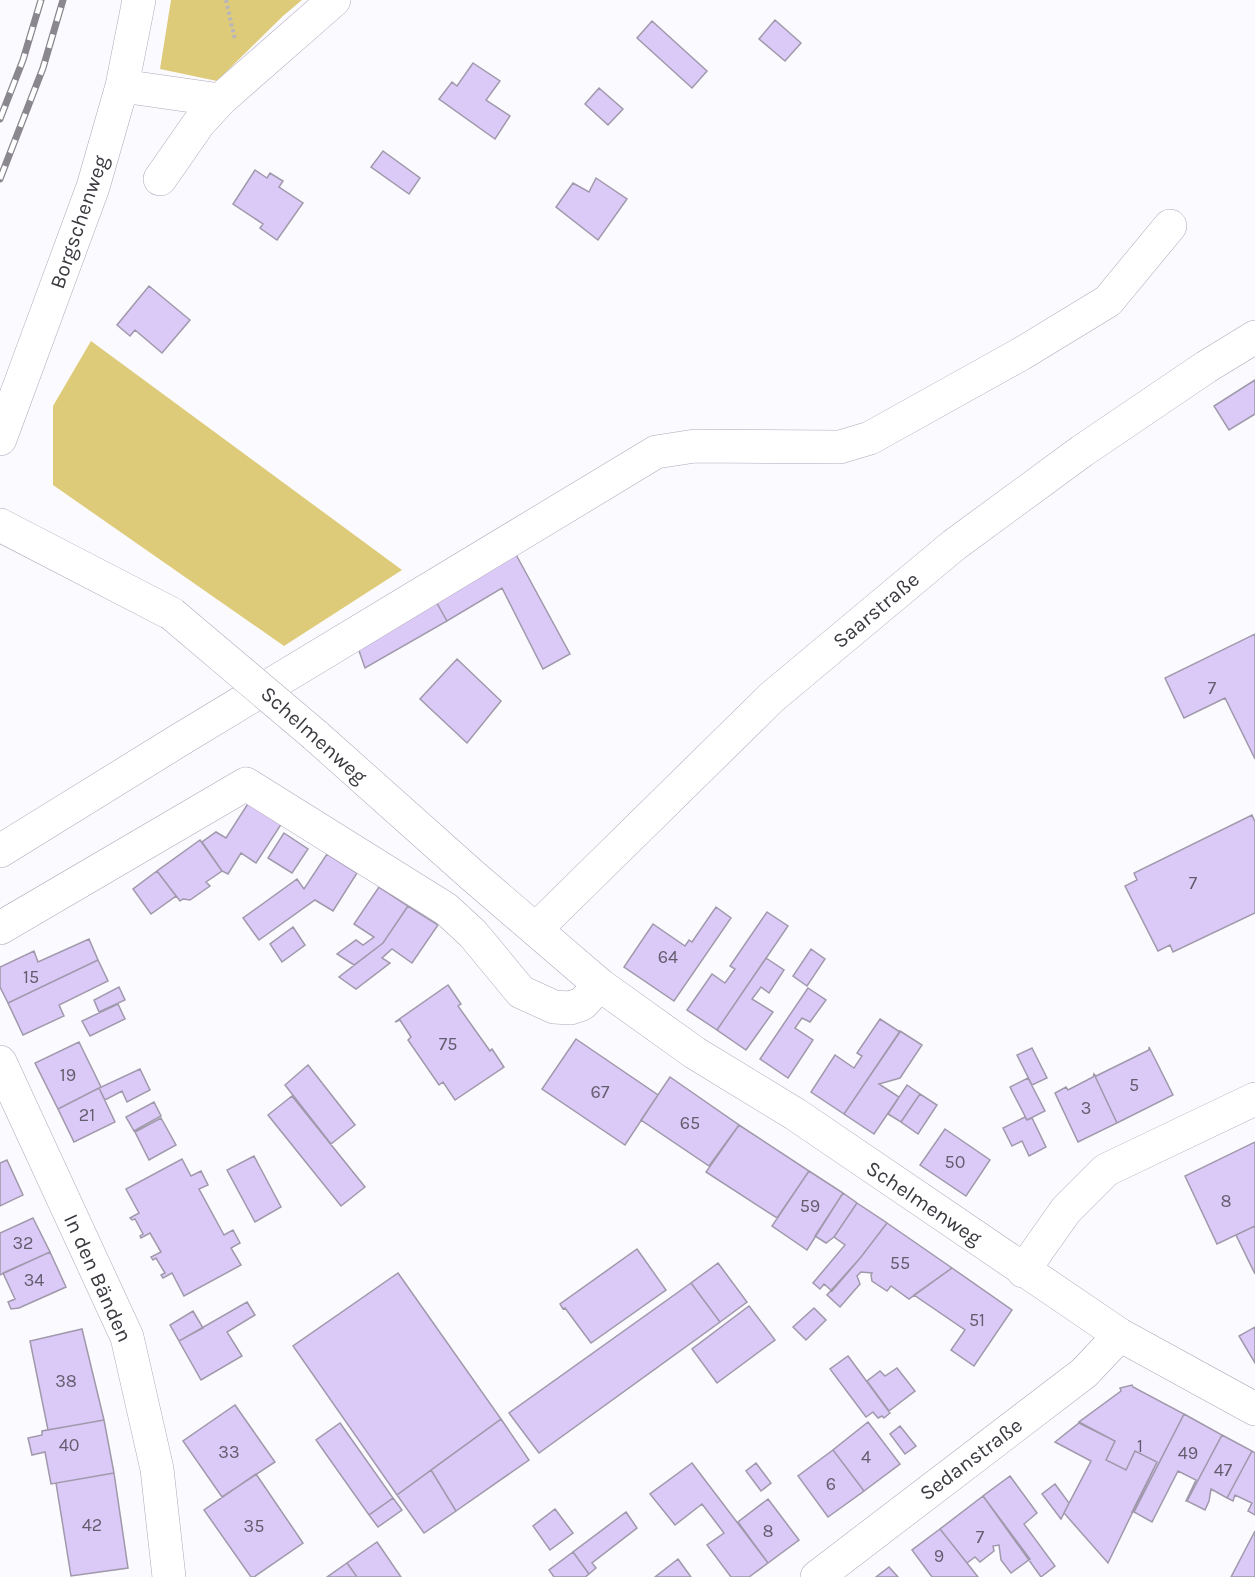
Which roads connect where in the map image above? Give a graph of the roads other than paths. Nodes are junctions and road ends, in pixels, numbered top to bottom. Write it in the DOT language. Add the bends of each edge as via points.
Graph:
graph roads {
  1 [pos="139,0"];
  2 [pos="334,0"];
  3 [pos="122,86"];
  4 [pos="220,100"];
  5 [pos="160,179"];
  6 [pos="1170,226"];
  7 [pos="1255,337"];
  8 [pos="0,439"];
  9 [pos="0,525"];
  10 [pos="0,851"];
  11 [pos="0,928"];
  12 [pos="536,929"];
  13 [pos="600,985"];
  14 [pos="0,1062"];
  15 [pos="1255,1099"];
  16 [pos="1023,1271"];
  17 [pos="1120,1335"];
  18 [pos="1255,1409"];
  19 [pos="169,1577"];
  20 [pos="817,1577"];
  1 -- 3 [label="street, Borgschenweg"];
  2 -- 4 [label="street"];
  3 -- 4 [label="street"];
  3 -- 8 [label="street, Borgschenweg" via="93,187"];
  4 -- 5 [label="street"];
  6 -- 10 [label="street" via="1108,301 870,438 840,447 695,446 656,452"];
  7 -- 12 [label="street, Saarstraße" via="1082,451 954,545 772,696"];
  9 -- 12 [label="street, Schelmenweg, bridge" via="172,614"];
  11 -- 13 [label="street" via="246,784 446,909 473,934 521,992 554,1007 570,1008 582,1004"];
  12 -- 13 [label="street, Schelmenweg"];
  13 -- 16 [label="street, Schelmenweg" via="695,1053 795,1114"];
  14 -- 19 [label="street, In den Bänden" via="127,1337 157,1469"];
  15 -- 16 [label="street" via="1106,1170 1066,1210"];
  16 -- 17 [label="street, Schelmenweg"];
  17 -- 18 [label="street, Schelmenweg"];
  17 -- 20 [label="street, Sedanstraße" via="1084,1373"];
}
